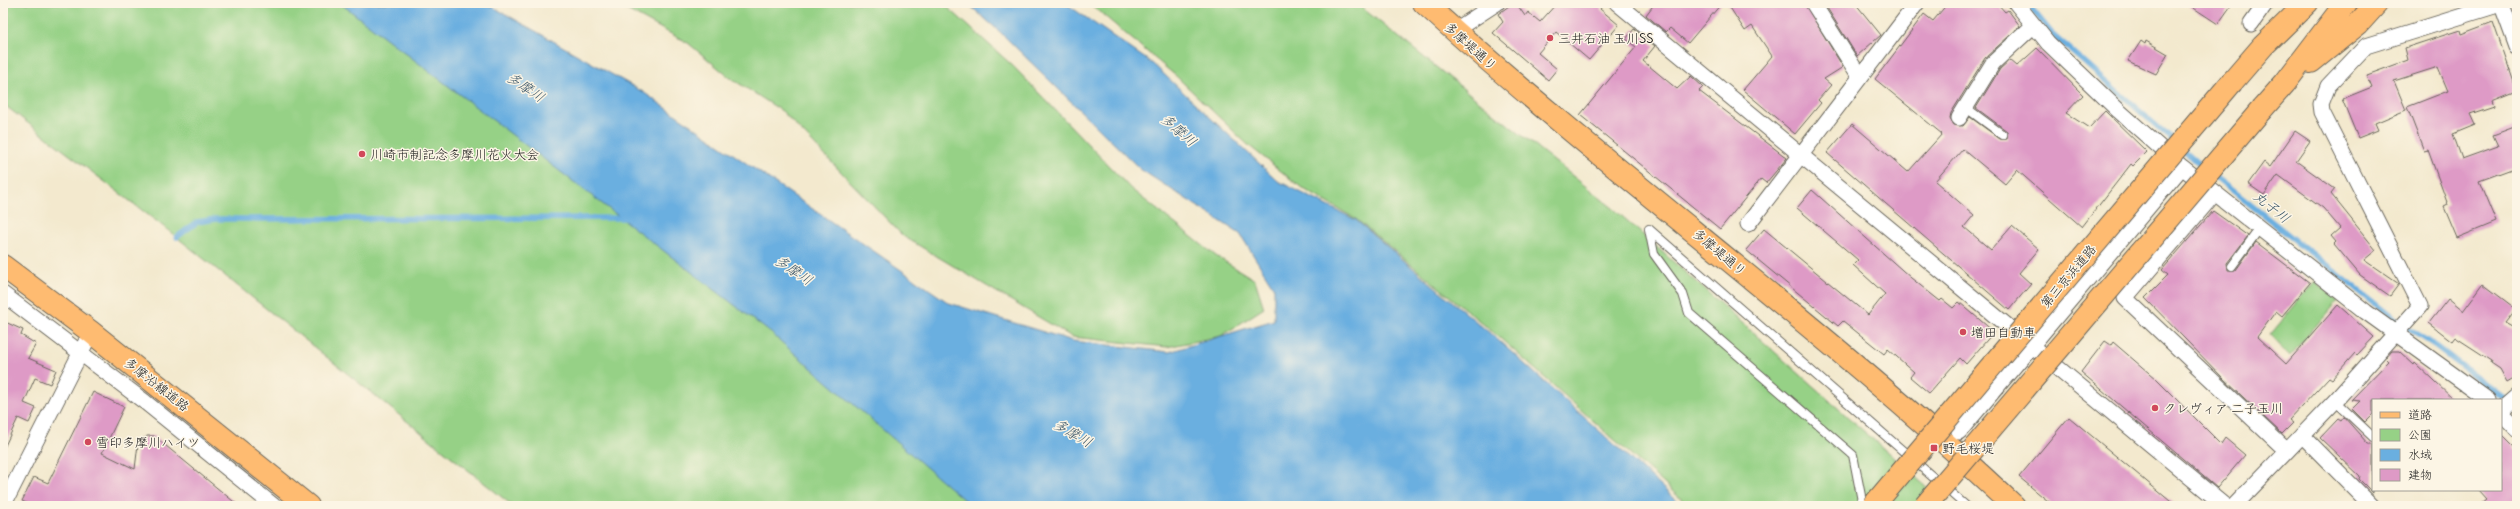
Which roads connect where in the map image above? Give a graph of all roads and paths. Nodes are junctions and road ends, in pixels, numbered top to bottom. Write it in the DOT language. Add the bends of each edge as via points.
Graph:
graph roads {
  1 [pos="1424,3"];
  2 [pos="1497,3"];
  3 [pos="1617,3"];
  4 [pos="1813,3"];
  5 [pos="1917,3"];
  6 [pos="2016,3"];
  7 [pos="2266,3"];
  8 [pos="2291,3"];
  9 [pos="2307,3"];
  10 [pos="2346,3"];
  11 [pos="2377,3"];
  12 [pos="2502,3"];
  13 [pos="2251,24"];
  14 [pos="2034,25"];
  15 [pos="1454,31"];
  16 [pos="2263,46"];
  17 [pos="2517,47"];
  18 [pos="1860,77"];
  19 [pos="2285,83"];
  20 [pos="1962,113"];
  21 [pos="2003,135"];
  22 [pos="1800,157"];
  23 [pos="2182,167"];
  24 [pos="2215,194"];
  25 [pos="1748,224"];
  26 [pos="2260,228"];
  27 [pos="3,266"];
  28 [pos="2232,266"];
  29 [pos="3,294"];
  30 [pos="91,332"];
  31 [pos="2396,334"];
  32 [pos="2032,347"];
  33 [pos="80,353"];
  34 [pos="2517,395"];
  35 [pos="2487,399"];
  36 [pos="2335,401"];
  37 [pos="2502,411"];
  38 [pos="2502,413"];
  39 [pos="2517,429"];
  40 [pos="1959,432"];
  41 [pos="2302,435"];
  42 [pos="2372,436"];
  43 [pos="2287,451"];
  44 [pos="1868,503"];
  45 [pos="3,506"];
  46 [pos="274,506"];
  47 [pos="308,506"];
  48 [pos="1925,506"];
  49 [pos="1966,506"];
  50 [pos="2014,506"];
  51 [pos="2226,506"];
  52 [pos="2234,506"];
  53 [pos="2372,506"];
  1 -- 15 [label="main road, 多摩堤通り"];
  2 -- 15 [label="street"];
  3 -- 22 [label="street"];
  4 -- 18 [label="street"];
  5 -- 18 [label="street"];
  6 -- 14 [label="street"];
  7 -- 13 [label="street"];
  8 -- 16 [label="main road"];
  9 -- 16 [label="main road"];
  10 -- 19 [label="main road"];
  11 -- 19 [label="main road" via="2358,24"];
  12 -- 17 [label="street"];
  12 -- 31 [label="street" via="2366,46 2324,94 2322,112 2420,306"];
  14 -- 20 [label="street" via="1993,63"];
  14 -- 23 [label="street" via="2119,111"];
  15 -- 50 [label="main road, 多摩堤通り" via="1527,95 1723,254 1942,441"];
  16 -- 44 [label="main road, 第三京浜道路, bridge"];
  18 -- 22 [label="street"];
  19 -- 48 [label="main road, bridge"];
  20 -- 21 [label="lane"];
  22 -- 25 [label="street"];
  22 -- 32 [label="street"];
  23 -- 24 [label="street"];
  23 -- 32 [label="street"];
  24 -- 26 [label="street"];
  24 -- 43 [label="street" via="2124,298"];
  26 -- 28 [label="lane"];
  26 -- 31 [label="street"];
  27 -- 30 [label="main road, 多摩沿線道路"];
  29 -- 33 [label="street"];
  30 -- 33 [label="street"];
  30 -- 47 [label="main road, 多摩沿線道路"];
  31 -- 35 [label="street"];
  31 -- 36 [label="street"];
  32 -- 40 [label="street"];
  32 -- 51 [label="street"];
  33 -- 45 [label="street"];
  33 -- 46 [label="street"];
  34 -- 37 [label="street"];
  36 -- 41 [label="street"];
  36 -- 42 [label="lane"];
  38 -- 39 [label="street"];
  41 -- 43 [label="street"];
  41 -- 53 [label="street"];
  43 -- 52 [label="street"];
  44 -- 49 [label="lane" via="1853,455 1689,313 1683,294 1654,254 1648,228"];
}
